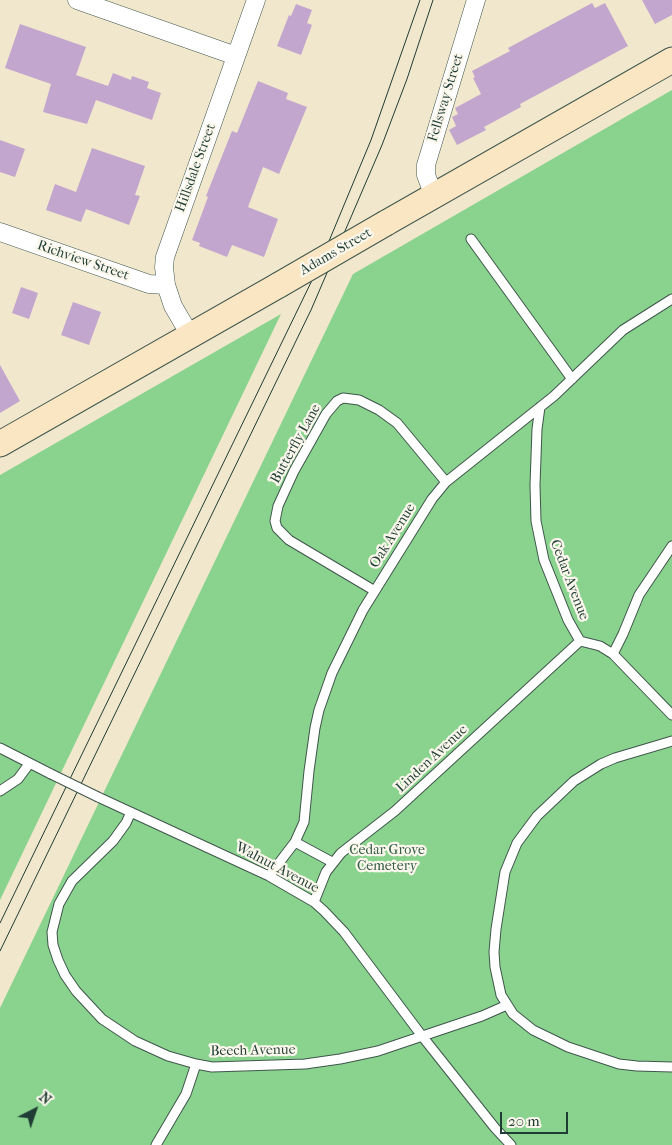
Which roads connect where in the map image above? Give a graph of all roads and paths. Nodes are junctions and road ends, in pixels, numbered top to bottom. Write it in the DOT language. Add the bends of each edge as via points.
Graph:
graph roads {
  1 [pos="77,0"];
  2 [pos="256,0"];
  3 [pos="476,0"];
  4 [pos="236,56"];
  5 [pos="672,60"];
  6 [pos="434,196"];
  7 [pos="0,232"];
  8 [pos="471,240"];
  9 [pos="166,285"];
  10 [pos="672,299"];
  11 [pos="190,335"];
  12 [pos="572,378"];
  13 [pos="540,407"];
  14 [pos="0,444"];
  15 [pos="446,482"];
  16 [pos="672,546"];
  17 [pos="375,591"];
  18 [pos="580,641"];
  19 [pos="613,654"];
  20 [pos="672,715"];
  21 [pos="672,740"];
  22 [pos="0,748"];
  23 [pos="29,764"];
  24 [pos="0,792"];
  25 [pos="131,812"];
  26 [pos="295,842"];
  27 [pos="332,862"];
  28 [pos="269,876"];
  29 [pos="314,902"];
  30 [pos="506,1005"];
  31 [pos="422,1036"];
  32 [pos="196,1064"];
  33 [pos="672,1068"];
  34 [pos="156,1145"];
  35 [pos="511,1145"];
  1 -- 4 [label="street"];
  2 -- 4 [label="street, Hillsdale Street"];
  3 -- 6 [label="street, Fellsway Street" via="426,165"];
  4 -- 9 [label="street, Hillsdale Street" via="168,246 164,267"];
  5 -- 6 [label="main road, Adams Street"];
  6 -- 11 [label="main road, Adams Street, bridge"];
  7 -- 9 [label="street, Richview Street" via="149,284"];
  8 -- 12 [label="lane"];
  9 -- 11 [label="street, Hillsdale Street" via="173,306"];
  10 -- 12 [label="lane, Oak Avenue" via="623,330"];
  11 -- 14 [label="main road, Adams Street"];
  12 -- 13 [label="lane, Oak Avenue"];
  13 -- 15 [label="lane, Oak Avenue"];
  13 -- 18 [label="lane, Cedar Avenue" via="534,503 539,540 568,620"];
  15 -- 17 [label="lane, Oak Avenue" via="428,504"];
  15 -- 17 [label="lane, Butterfly Lane" via="398,423 379,410 358,400 343,398 326,414 294,471 278,506 275,521 277,528 289,540"];
  16 -- 19 [label="lane" via="639,595"];
  17 -- 26 [label="lane, Oak Avenue" via="346,642 319,710 306,813"];
  18 -- 19 [label="lane, Cedar Avenue" via="600,646"];
  18 -- 27 [label="lane, Linden Avenue" via="396,811"];
  19 -- 20 [label="lane, Cedar Avenue"];
  21 -- 30 [label="lane" via="615,758 574,781 549,803 518,842 505,872 496,929 495,967"];
  22 -- 23 [label="lane, Walnut Avenue"];
  23 -- 24 [label="lane" via="18,779"];
  23 -- 25 [label="lane, Walnut Avenue, bridge"];
  25 -- 28 [label="lane, Walnut Avenue"];
  25 -- 32 [label="lane, Beech Avenue" via="116,837 65,892 54,919 53,945 65,975 102,1019 135,1041"];
  26 -- 27 [label="lane"];
  26 -- 28 [label="lane, Oak Avenue"];
  27 -- 29 [label="lane, Linden Avenue"];
  28 -- 29 [label="lane, Walnut Avenue"];
  29 -- 31 [label="lane, Walnut Avenue" via="344,932"];
  30 -- 31 [label="lane, Beech Avenue"];
  30 -- 33 [label="lane" via="533,1030 577,1050 618,1064"];
  31 -- 32 [label="lane, Beech Avenue" via="378,1051 323,1062 227,1067"];
  31 -- 35 [label="lane, Walnut Avenue"];
  32 -- 34 [label="lane" via="186,1094"];
}
